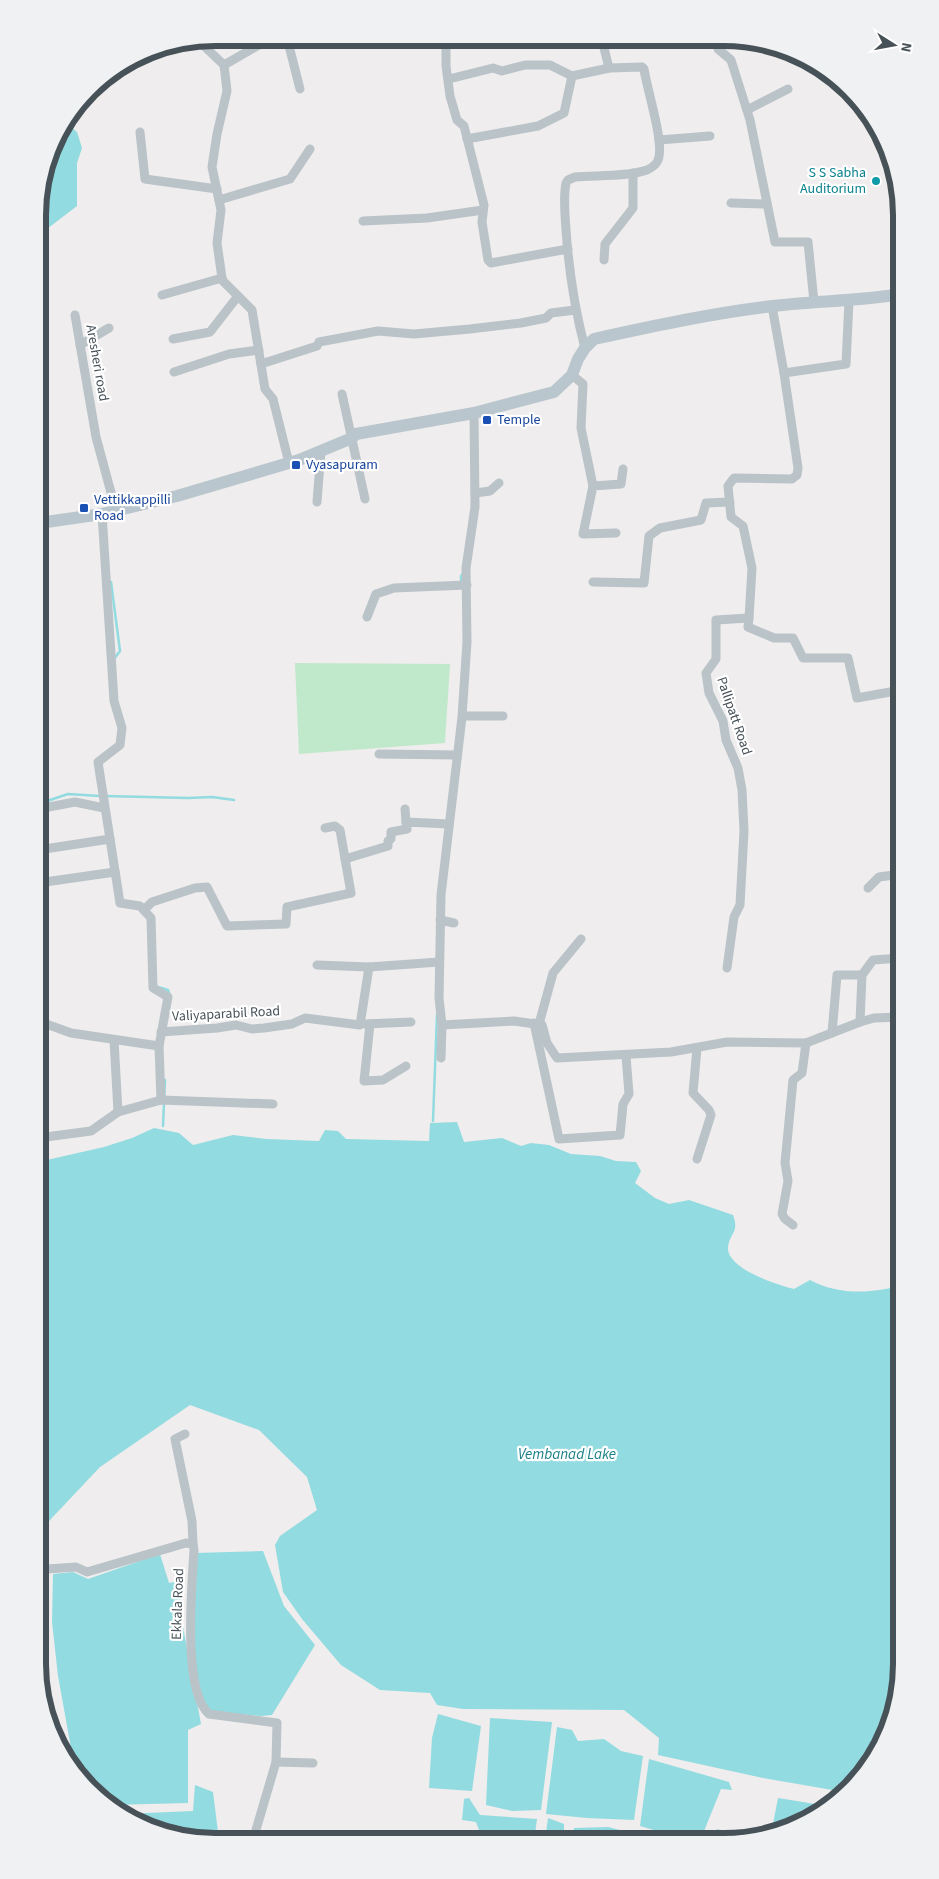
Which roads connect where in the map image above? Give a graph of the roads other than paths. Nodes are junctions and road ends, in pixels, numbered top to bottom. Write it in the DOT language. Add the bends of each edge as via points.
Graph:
graph roads {
  1 [pos="604,46"];
  2 [pos="718,46"];
  3 [pos="205,47"];
  4 [pos="256,47"];
  5 [pos="289,47"];
  6 [pos="447,47"];
  7 [pos="224,65"];
  8 [pos="609,68"];
  9 [pos="572,76"];
  10 [pos="449,79"];
  11 [pos="300,89"];
  12 [pos="788,89"];
  13 [pos="747,110"];
  14 [pos="140,132"];
  15 [pos="710,136"];
  16 [pos="467,139"];
  17 [pos="660,140"];
  18 [pos="310,149"];
  19 [pos="633,173"];
  20 [pos="217,189"];
  21 [pos="219,200"];
  22 [pos="731,202"];
  23 [pos="767,204"];
  24 [pos="483,210"];
  25 [pos="363,221"];
  26 [pos="568,249"];
  27 [pos="604,260"];
  28 [pos="222,278"];
  29 [pos="162,295"];
  30 [pos="893,295"];
  31 [pos="238,296"];
  32 [pos="849,301"];
  33 [pos="814,302"];
  34 [pos="772,306"];
  35 [pos="575,310"];
  36 [pos="75,315"];
  37 [pos="110,328"];
  38 [pos="173,339"];
  39 [pos="80,345"];
  40 [pos="585,348"];
  41 [pos="259,350"];
  42 [pos="261,364"];
  43 [pos="174,372"];
  44 [pos="784,374"];
  45 [pos="572,375"];
  46 [pos="342,394"];
  47 [pos="474,413"];
  48 [pos="352,438"];
  49 [pos="322,451"];
  50 [pos="289,463"];
  51 [pos="623,469"];
  52 [pos="499,483"];
  53 [pos="593,486"];
  54 [pos="475,493"];
  55 [pos="365,498"];
  56 [pos="317,502"];
  57 [pos="730,502"];
  58 [pos="116,511"];
  59 [pos="102,514"];
  60 [pos="47,522"];
  61 [pos="616,533"];
  62 [pos="593,582"];
  63 [pos="467,585"];
  64 [pos="368,616"];
  65 [pos="748,618"];
  66 [pos="893,692"];
  67 [pos="463,716"];
  68 [pos="503,716"];
  69 [pos="379,754"];
  70 [pos="457,755"];
  71 [pos="47,807"];
  72 [pos="104,808"];
  73 [pos="405,809"];
  74 [pos="406,822"];
  75 [pos="449,824"];
  76 [pos="325,828"];
  77 [pos="110,839"];
  78 [pos="47,849"];
  79 [pos="345,858"];
  80 [pos="115,872"];
  81 [pos="893,875"];
  82 [pos="47,882"];
  83 [pos="868,888"];
  84 [pos="144,910"];
  85 [pos="440,920"];
  86 [pos="454,923"];
  87 [pos="581,939"];
  88 [pos="892,959"];
  89 [pos="439,962"];
  90 [pos="317,965"];
  91 [pos="369,967"];
  92 [pos="727,968"];
  93 [pos="862,975"];
  94 [pos="892,1017"];
  95 [pos="411,1022"];
  96 [pos="860,1022"];
  97 [pos="537,1023"];
  98 [pos="46,1024"];
  99 [pos="365,1024"];
  100 [pos="442,1025"];
  101 [pos="161,1032"];
  102 [pos="832,1033"];
  103 [pos="114,1040"];
  104 [pos="806,1043"];
  105 [pos="159,1046"];
  106 [pos="697,1048"];
  107 [pos="626,1056"];
  108 [pos="441,1058"];
  109 [pos="406,1066"];
  110 [pos="162,1100"];
  111 [pos="273,1104"];
  112 [pos="118,1112"];
  113 [pos="46,1137"];
  114 [pos="697,1158"];
  115 [pos="792,1225"];
  116 [pos="185,1434"];
  117 [pos="193,1544"];
  118 [pos="47,1569"];
  119 [pos="276,1762"];
  120 [pos="313,1763"];
  121 [pos="255,1833"];
  1 -- 8 [label="street"];
  2 -- 13 [label="street" via="731,60"];
  3 -- 7 [label="street"];
  4 -- 7 [label="street"];
  5 -- 11 [label="street"];
  6 -- 10 [label="street"];
  7 -- 20 [label="street" via="227,90 212,167"];
  8 -- 9 [label="street"];
  8 -- 17 [label="street" via="644,69"];
  9 -- 10 [label="street" via="550,65 525,65 502,70 494,68"];
  9 -- 16 [label="street" via="564,113 538,126"];
  10 -- 16 [label="street" via="457,120 464,126"];
  12 -- 13 [label="street"];
  13 -- 23 [label="street"];
  14 -- 20 [label="street" via="145,179"];
  15 -- 17 [label="street"];
  16 -- 24 [label="street"];
  17 -- 19 [label="street" via="658,162 649,169"];
  18 -- 21 [label="street" via="290,179"];
  19 -- 26 [label="street" via="568,180 565,207"];
  19 -- 27 [label="street" via="633,208 605,244"];
  20 -- 21 [label="street"];
  21 -- 28 [label="street" via="217,243"];
  22 -- 23 [label="street"];
  23 -- 33 [label="street" via="775,242 808,242"];
  24 -- 25 [label="street" via="427,218"];
  24 -- 26 [label="street" via="482,222 491,264"];
  26 -- 35 [label="street"];
  28 -- 29 [label="street"];
  28 -- 31 [label="street"];
  30 -- 32 [label="main road"];
  31 -- 38 [label="street" via="210,332"];
  31 -- 41 [label="street" via="252,310"];
  32 -- 33 [label="main road"];
  32 -- 44 [label="street" via="846,364"];
  33 -- 34 [label="main road"];
  34 -- 40 [label="main road" via="698,317 594,339"];
  34 -- 44 [label="street"];
  35 -- 40 [label="street"];
  35 -- 42 [label="street" via="551,313 546,318 470,329 414,334 378,331 319,342 317,346"];
  36 -- 39 [label="street, Aresheri road"];
  37 -- 39 [label="street"];
  39 -- 58 [label="street, Aresheri road" via="106,478"];
  40 -- 45 [label="main road"];
  41 -- 42 [label="street"];
  41 -- 43 [label="street" via="229,354"];
  42 -- 50 [label="street" via="265,389 273,399"];
  44 -- 57 [label="street" via="797,475 792,479 734,478 728,486"];
  45 -- 47 [label="main road" via="554,392"];
  45 -- 53 [label="street" via="583,384 581,428"];
  46 -- 48 [label="street"];
  47 -- 48 [label="main road" via="356,434"];
  47 -- 54 [label="street"];
  48 -- 49 [label="main road"];
  48 -- 55 [label="street"];
  49 -- 50 [label="main road"];
  49 -- 56 [label="street"];
  50 -- 58 [label="main road"];
  51 -- 53 [label="street" via="621,484"];
  52 -- 54 [label="street" via="490,491"];
  53 -- 61 [label="street" via="583,534"];
  54 -- 63 [label="street"];
  57 -- 62 [label="street" via="706,503 701,520 660,528 649,536 644,584"];
  57 -- 65 [label="street" via="731,517 743,526 752,568"];
  58 -- 59 [label="main road"];
  59 -- 60 [label="main road"];
  59 -- 72 [label="street" via="114,701 122,728 120,744 98,762"];
  63 -- 64 [label="street" via="394,588 376,594"];
  63 -- 67 [label="street"];
  65 -- 66 [label="street" via="748,627 774,638 793,638 803,658 848,658 857,698"];
  65 -- 92 [label="street, Pallipatt Road" via="716,620 716,659 706,674 709,693 738,768 742,790 744,830 740,905 734,917"];
  67 -- 68 [label="street"];
  67 -- 70 [label="street"];
  69 -- 70 [label="street"];
  70 -- 75 [label="street"];
  71 -- 72 [label="street" via="75,802"];
  72 -- 77 [label="street"];
  73 -- 74 [label="street"];
  74 -- 75 [label="street"];
  74 -- 79 [label="street" via="407,830 392,832 388,846"];
  75 -- 85 [label="street"];
  76 -- 79 [label="street" via="335,826 340,830"];
  77 -- 78 [label="street"];
  77 -- 80 [label="street"];
  79 -- 84 [label="street" via="351,893 287,907 286,924 227,926 207,887 152,902"];
  80 -- 82 [label="street"];
  80 -- 84 [label="street" via="120,903 140,906"];
  81 -- 83 [label="street" via="879,877"];
  84 -- 101 [label="street" via="151,918 153,988 168,997"];
  85 -- 86 [label="street"];
  85 -- 89 [label="street"];
  87 -- 97 [label="street" via="553,974"];
  88 -- 93 [label="street" via="873,960"];
  89 -- 91 [label="street"];
  89 -- 100 [label="street"];
  90 -- 91 [label="street"];
  91 -- 99 [label="street"];
  93 -- 96 [label="street"];
  93 -- 102 [label="street" via="837,975"];
  94 -- 96 [label="street"];
  95 -- 99 [label="street, Valiyaparabil Road"];
  96 -- 102 [label="street"];
  97 -- 100 [label="street"];
  97 -- 107 [label="street" via="542,1025 547,1043 557,1058"];
  97 -- 107 [label="street" via="558,1139 620,1135 623,1104 629,1094"];
  98 -- 103 [label="street" via="71,1034"];
  99 -- 101 [label="street, Valiyaparabil Road" via="305,1018 292,1024 258,1029 236,1025"];
  99 -- 109 [label="street" via="364,1081 383,1080"];
  100 -- 108 [label="street"];
  101 -- 105 [label="street"];
  102 -- 104 [label="street"];
  103 -- 105 [label="street"];
  103 -- 112 [label="street"];
  104 -- 106 [label="street" via="727,1042"];
  104 -- 115 [label="street" via="802,1073 793,1080 785,1163 788,1181 782,1214"];
  105 -- 110 [label="street"];
  106 -- 107 [label="street"];
  106 -- 114 [label="street" via="693,1092 711,1115"];
  110 -- 111 [label="street"];
  110 -- 112 [label="street"];
  112 -- 113 [label="street" via="91,1131"];
  116 -- 117 [label="street" via="175,1439 192,1522"];
  117 -- 118 [label="street, Ekkala Road" via="186,1543 88,1572 76,1567"];
  117 -- 119 [label="street, Ekkala Road" via="190,1635 197,1689 205,1710 210,1714 278,1723"];
  119 -- 120 [label="street"];
  119 -- 121 [label="street, Ekkala Road"];
}
